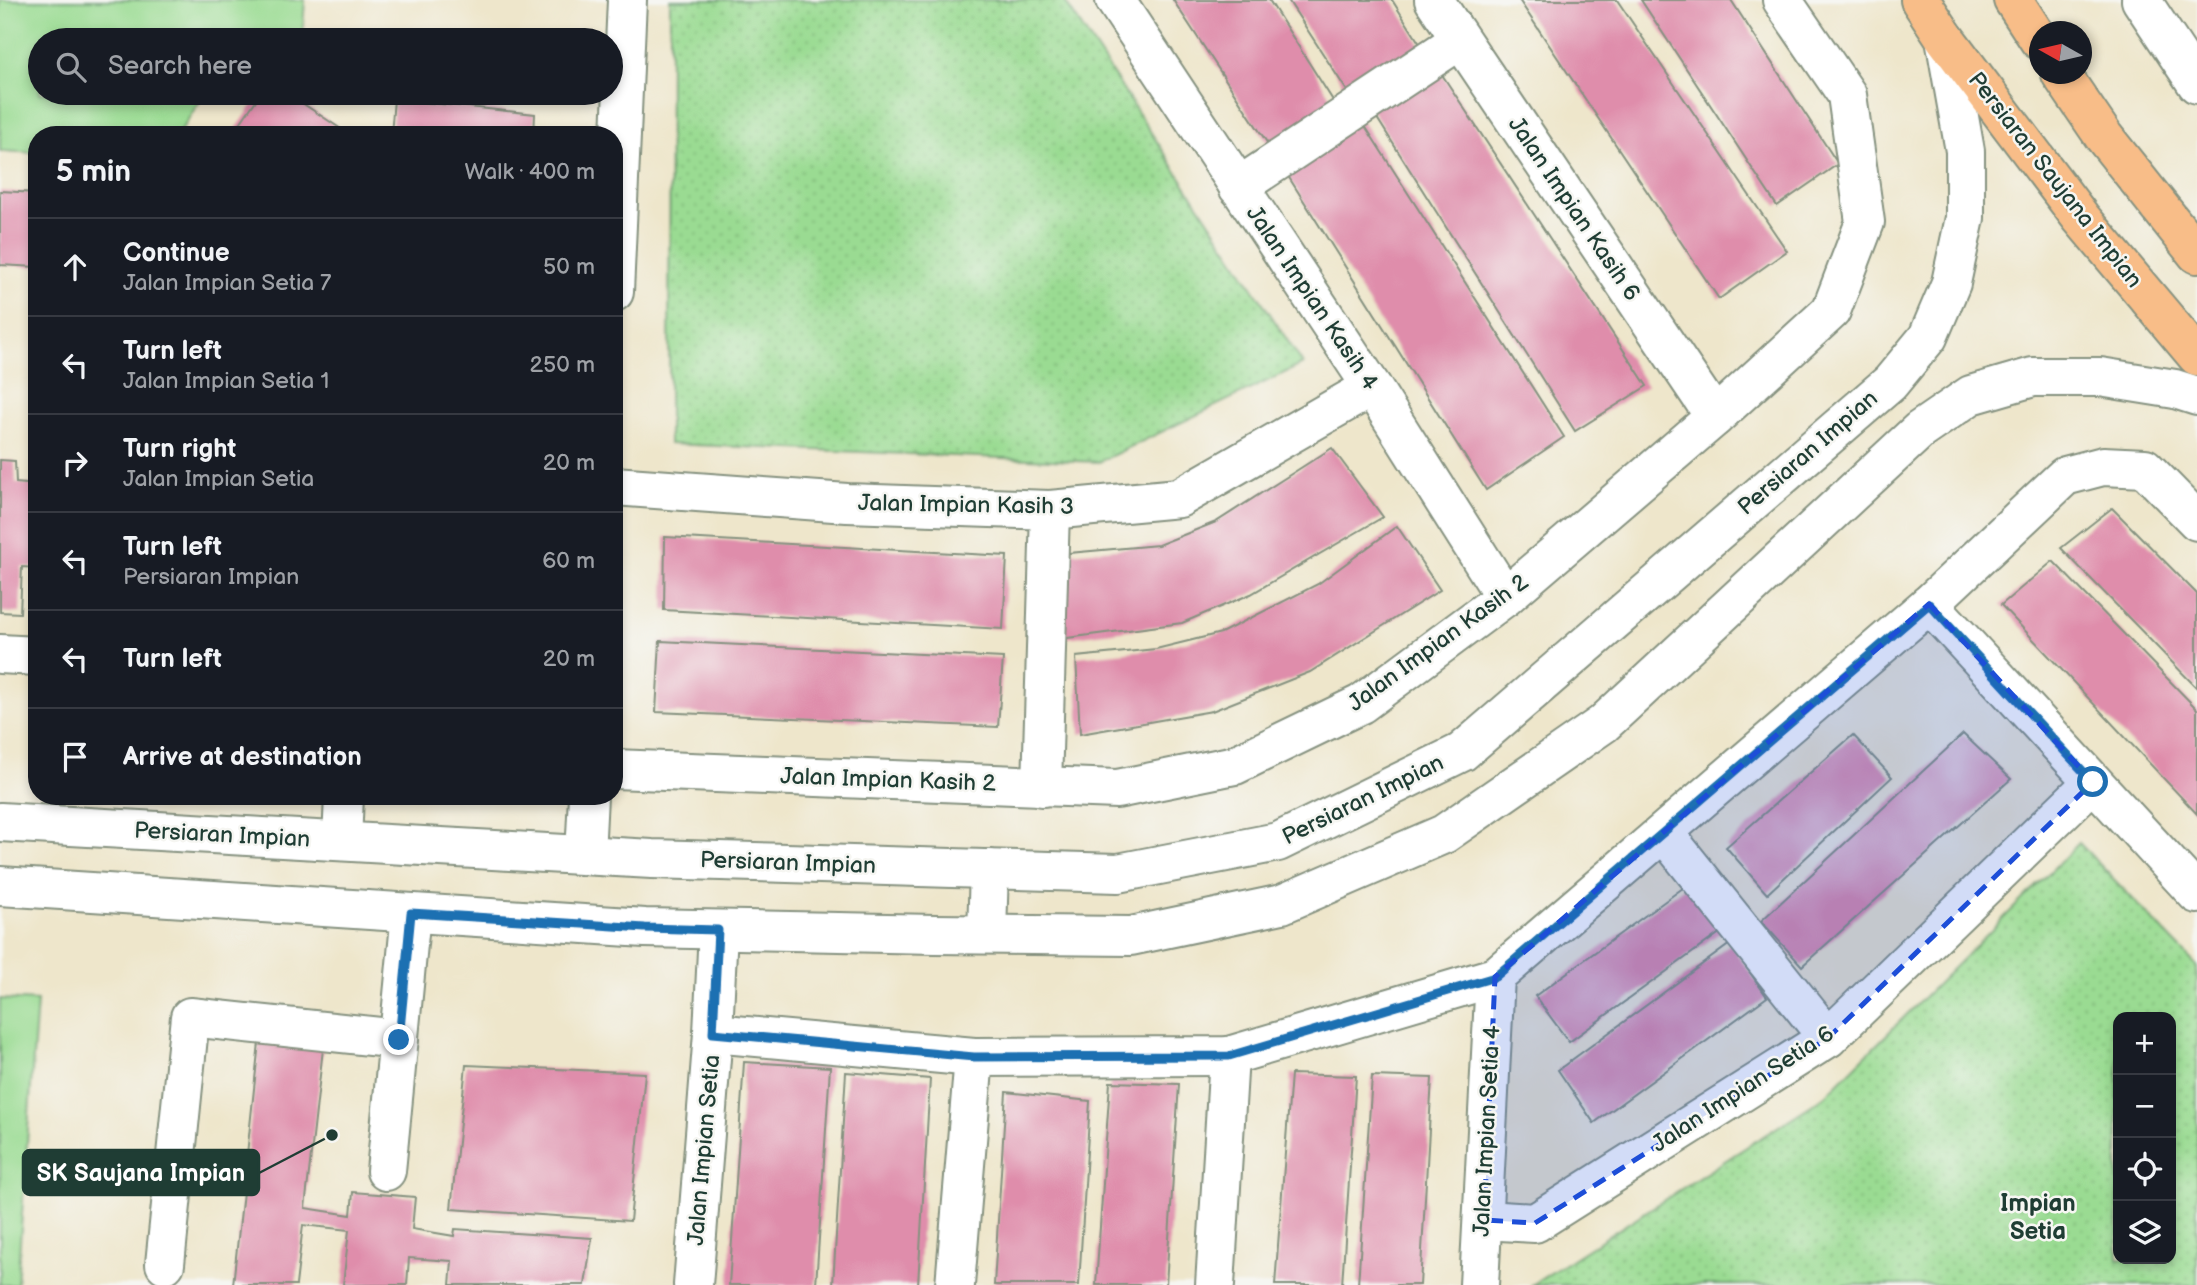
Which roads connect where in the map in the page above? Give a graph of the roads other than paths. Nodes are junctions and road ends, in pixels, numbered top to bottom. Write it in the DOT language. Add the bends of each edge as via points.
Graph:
graph roads {
  1 [pos="626,0"];
  2 [pos="1115,0"];
  3 [pos="1434,0"];
  4 [pos="1782,0"];
  5 [pos="1920,0"];
  6 [pos="2013,0"];
  7 [pos="2141,0"];
  8 [pos="2029,25"];
  9 [pos="1945,38"];
  10 [pos="1460,40"];
  11 [pos="623,73"];
  12 [pos="2069,84"];
  13 [pos="2197,84"];
  14 [pos="622,105"];
  15 [pos="621,126"];
  16 [pos="1238,187"];
  17 [pos="2197,254"];
  18 [pos="2197,356"];
  19 [pos="1372,387"];
  20 [pos="2197,396"];
  21 [pos="1714,417"];
  22 [pos="623,487"];
  23 [pos="1050,510"];
  24 [pos="2197,522"];
  25 [pos="1505,597"];
  26 [pos="1929,604"];
  27 [pos="0,654"];
  28 [pos="28,656"];
  29 [pos="623,769"];
  30 [pos="2093,782"];
  31 [pos="1042,786"];
  32 [pos="344,805"];
  33 [pos="589,805"];
  34 [pos="0,822"];
  35 [pos="1664,833"];
  36 [pos="342,841"];
  37 [pos="586,855"];
  38 [pos="989,869"];
  39 [pos="2193,881"];
  40 [pos="0,886"];
  41 [pos="411,913"];
  42 [pos="718,930"];
  43 [pos="987,934"];
  44 [pos="1495,977"];
  45 [pos="713,1033"];
  46 [pos="1828,1038"];
  47 [pos="399,1040"];
  48 [pos="1229,1056"];
  49 [pos="974,1057"];
  50 [pos="386,1171"];
  51 [pos="1484,1220"];
  52 [pos="165,1264"];
  53 [pos="693,1285"];
  54 [pos="955,1285"];
  55 [pos="1215,1285"];
  56 [pos="1479,1285"];
  1 -- 11 [label="street"];
  2 -- 16 [label="street, Jalan Impian Kasih 4"];
  3 -- 10 [label="street, Jalan Impian Kasih 6"];
  4 -- 21 [label="street, Jalan Impian Kasih 2" via="1847,95 1865,222 1831,312"];
  5 -- 9 [label="highway, Persiaran Saujana Impian"];
  6 -- 8 [label="highway"];
  7 -- 13 [label="street"];
  9 -- 18 [label="highway, Persiaran Saujana Impian" via="2081,218"];
  9 -- 38 [label="street, Persiaran Impian" via="1965,151 1965,218 1951,283 1928,337 1880,392 1462,752 1278,842 1118,873"];
  10 -- 16 [label="street"];
  10 -- 21 [label="street, Jalan Impian Kasih 6"];
  12 -- 17 [label="highway" via="2104,137"];
  14 -- 15 [label="street"];
  16 -- 19 [label="street, Jalan Impian Kasih 4"];
  19 -- 23 [label="street, Jalan Impian Kasih 3" via="1179,498"];
  19 -- 25 [label="street, Jalan Impian Kasih 4"];
  20 -- 43 [label="street" via="2100,377 2033,377 1970,395 1920,430 1603,724 1444,834 1283,904 1131,936"];
  21 -- 25 [label="street, Jalan Impian Kasih 2"];
  22 -- 23 [label="street, Jalan Impian Kasih 3" via="848,503"];
  23 -- 31 [label="street"];
  24 -- 26 [label="street" via="2145,468 2103,466 2065,476"];
  25 -- 31 [label="street, Jalan Impian Kasih 2" via="1361,704 1235,765 1117,789"];
  26 -- 30 [label="street"];
  26 -- 35 [label="street"];
  27 -- 28 [label="street"];
  29 -- 31 [label="street, Jalan Impian Kasih 2"];
  30 -- 39 [label="street"];
  30 -- 46 [label="street, Jalan Impian Setia 6"];
  32 -- 36 [label="street"];
  33 -- 37 [label="street"];
  34 -- 36 [label="street, Persiaran Impian"];
  35 -- 44 [label="street"];
  35 -- 46 [label="street"];
  36 -- 37 [label="street, Persiaran Impian"];
  37 -- 38 [label="street, Persiaran Impian"];
  38 -- 43 [label="street"];
  40 -- 41 [label="street"];
  41 -- 42 [label="street"];
  41 -- 47 [label="street"];
  42 -- 43 [label="street"];
  42 -- 45 [label="street, Jalan Impian Setia"];
  44 -- 48 [label="street"];
  44 -- 51 [label="street, Jalan Impian Setia 4"];
  45 -- 49 [label="street"];
  45 -- 53 [label="street, Jalan Impian Setia"];
  46 -- 51 [label="street, Jalan Impian Setia 6" via="1535,1223"];
  47 -- 50 [label="street"];
  47 -- 52 [label="street" via="190,1017"];
  48 -- 49 [label="street"];
  48 -- 55 [label="street"];
  49 -- 54 [label="street"];
  51 -- 56 [label="street, Jalan Impian Setia 4"];
}
